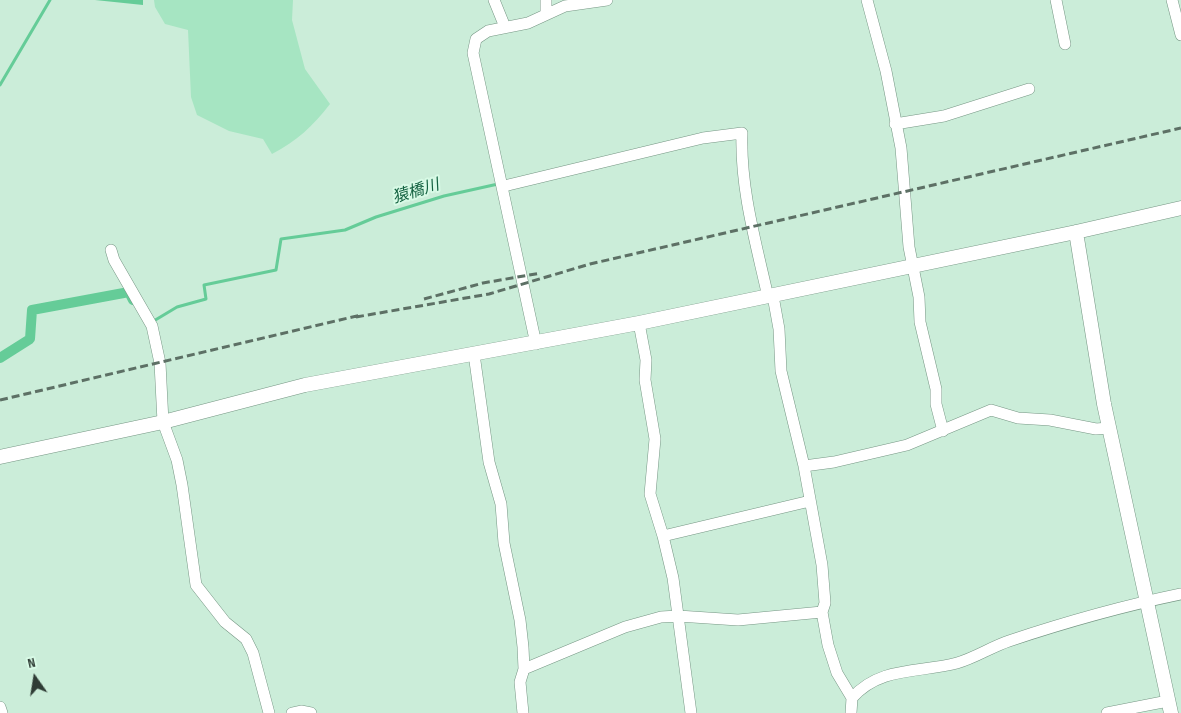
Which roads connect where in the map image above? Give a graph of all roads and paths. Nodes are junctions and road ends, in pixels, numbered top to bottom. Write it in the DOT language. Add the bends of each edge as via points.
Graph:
graph roads {
  1 [pos="494,0"];
  2 [pos="546,0"];
  3 [pos="607,0"];
  4 [pos="867,0"];
  5 [pos="1056,0"];
  6 [pos="1172,0"];
  7 [pos="546,13"];
  8 [pos="504,27"];
  9 [pos="1181,35"];
  10 [pos="1065,44"];
  11 [pos="1029,89"];
  12 [pos="895,124"];
  13 [pos="503,184"];
  14 [pos="1181,208"];
  15 [pos="1076,232"];
  16 [pos="111,250"];
  17 [pos="914,266"];
  18 [pos="770,296"];
  19 [pos="639,323"];
  20 [pos="536,344"];
  21 [pos="474,354"];
  22 [pos="163,422"];
  23 [pos="1109,428"];
  24 [pos="943,431"];
  25 [pos="0,456"];
  26 [pos="804,466"];
  27 [pos="810,501"];
  28 [pos="663,536"];
  29 [pos="1181,594"];
  30 [pos="1146,601"];
  31 [pos="822,612"];
  32 [pos="678,616"];
  33 [pos="524,669"];
  34 [pos="852,698"];
  35 [pos="0,707"];
  36 [pos="1170,707"];
  37 [pos="2,713"];
  38 [pos="269,713"];
  39 [pos="292,713"];
  40 [pos="311,713"];
  41 [pos="523,713"];
  42 [pos="691,713"];
  43 [pos="851,713"];
  44 [pos="1107,713"];
  1 -- 8 [label="street"];
  2 -- 7 [label="street"];
  3 -- 7 [label="street" via="565,6"];
  4 -- 12 [label="street" via="886,71"];
  5 -- 10 [label="street"];
  6 -- 9 [label="street"];
  7 -- 8 [label="street" via="528,22"];
  8 -- 13 [label="street" via="488,31 476,39 473,53"];
  11 -- 12 [label="street" via="944,116"];
  12 -- 17 [label="street" via="901,148 909,247"];
  13 -- 18 [label="street" via="703,138 742,133 741,162 746,194"];
  13 -- 20 [label="street"];
  14 -- 15 [label="street"];
  15 -- 17 [label="street"];
  15 -- 23 [label="street"];
  16 -- 22 [label="street" via="151,324 160,362"];
  17 -- 18 [label="street"];
  17 -- 24 [label="street" via="920,322"];
  18 -- 19 [label="street"];
  18 -- 26 [label="street" via="779,329 781,371"];
  19 -- 20 [label="street"];
  19 -- 28 [label="street" via="655,439 650,494"];
  20 -- 21 [label="street"];
  21 -- 22 [label="street" via="305,385"];
  21 -- 33 [label="street" via="489,462 501,504 504,543 520,620"];
  22 -- 25 [label="street"];
  22 -- 38 [label="street" via="182,484 196,584 224,622 246,639 253,653"];
  23 -- 24 [label="street" via="1018,418 991,410"];
  23 -- 30 [label="street"];
  24 -- 26 [label="street" via="906,445"];
  26 -- 27 [label="street"];
  27 -- 28 [label="street"];
  27 -- 31 [label="street" via="825,587"];
  28 -- 32 [label="street"];
  29 -- 30 [label="street"];
  30 -- 34 [label="street" via="990,647 957,663 882,676 861,688"];
  30 -- 36 [label="street"];
  31 -- 32 [label="street" via="738,620"];
  31 -- 34 [label="street" via="837,673"];
  32 -- 33 [label="street" via="625,627"];
  32 -- 42 [label="street"];
  33 -- 41 [label="street" via="520,682"];
  34 -- 43 [label="street"];
  35 -- 37 [label="street"];
  36 -- 44 [label="street"];
  39 -- 40 [label="street"];
}
